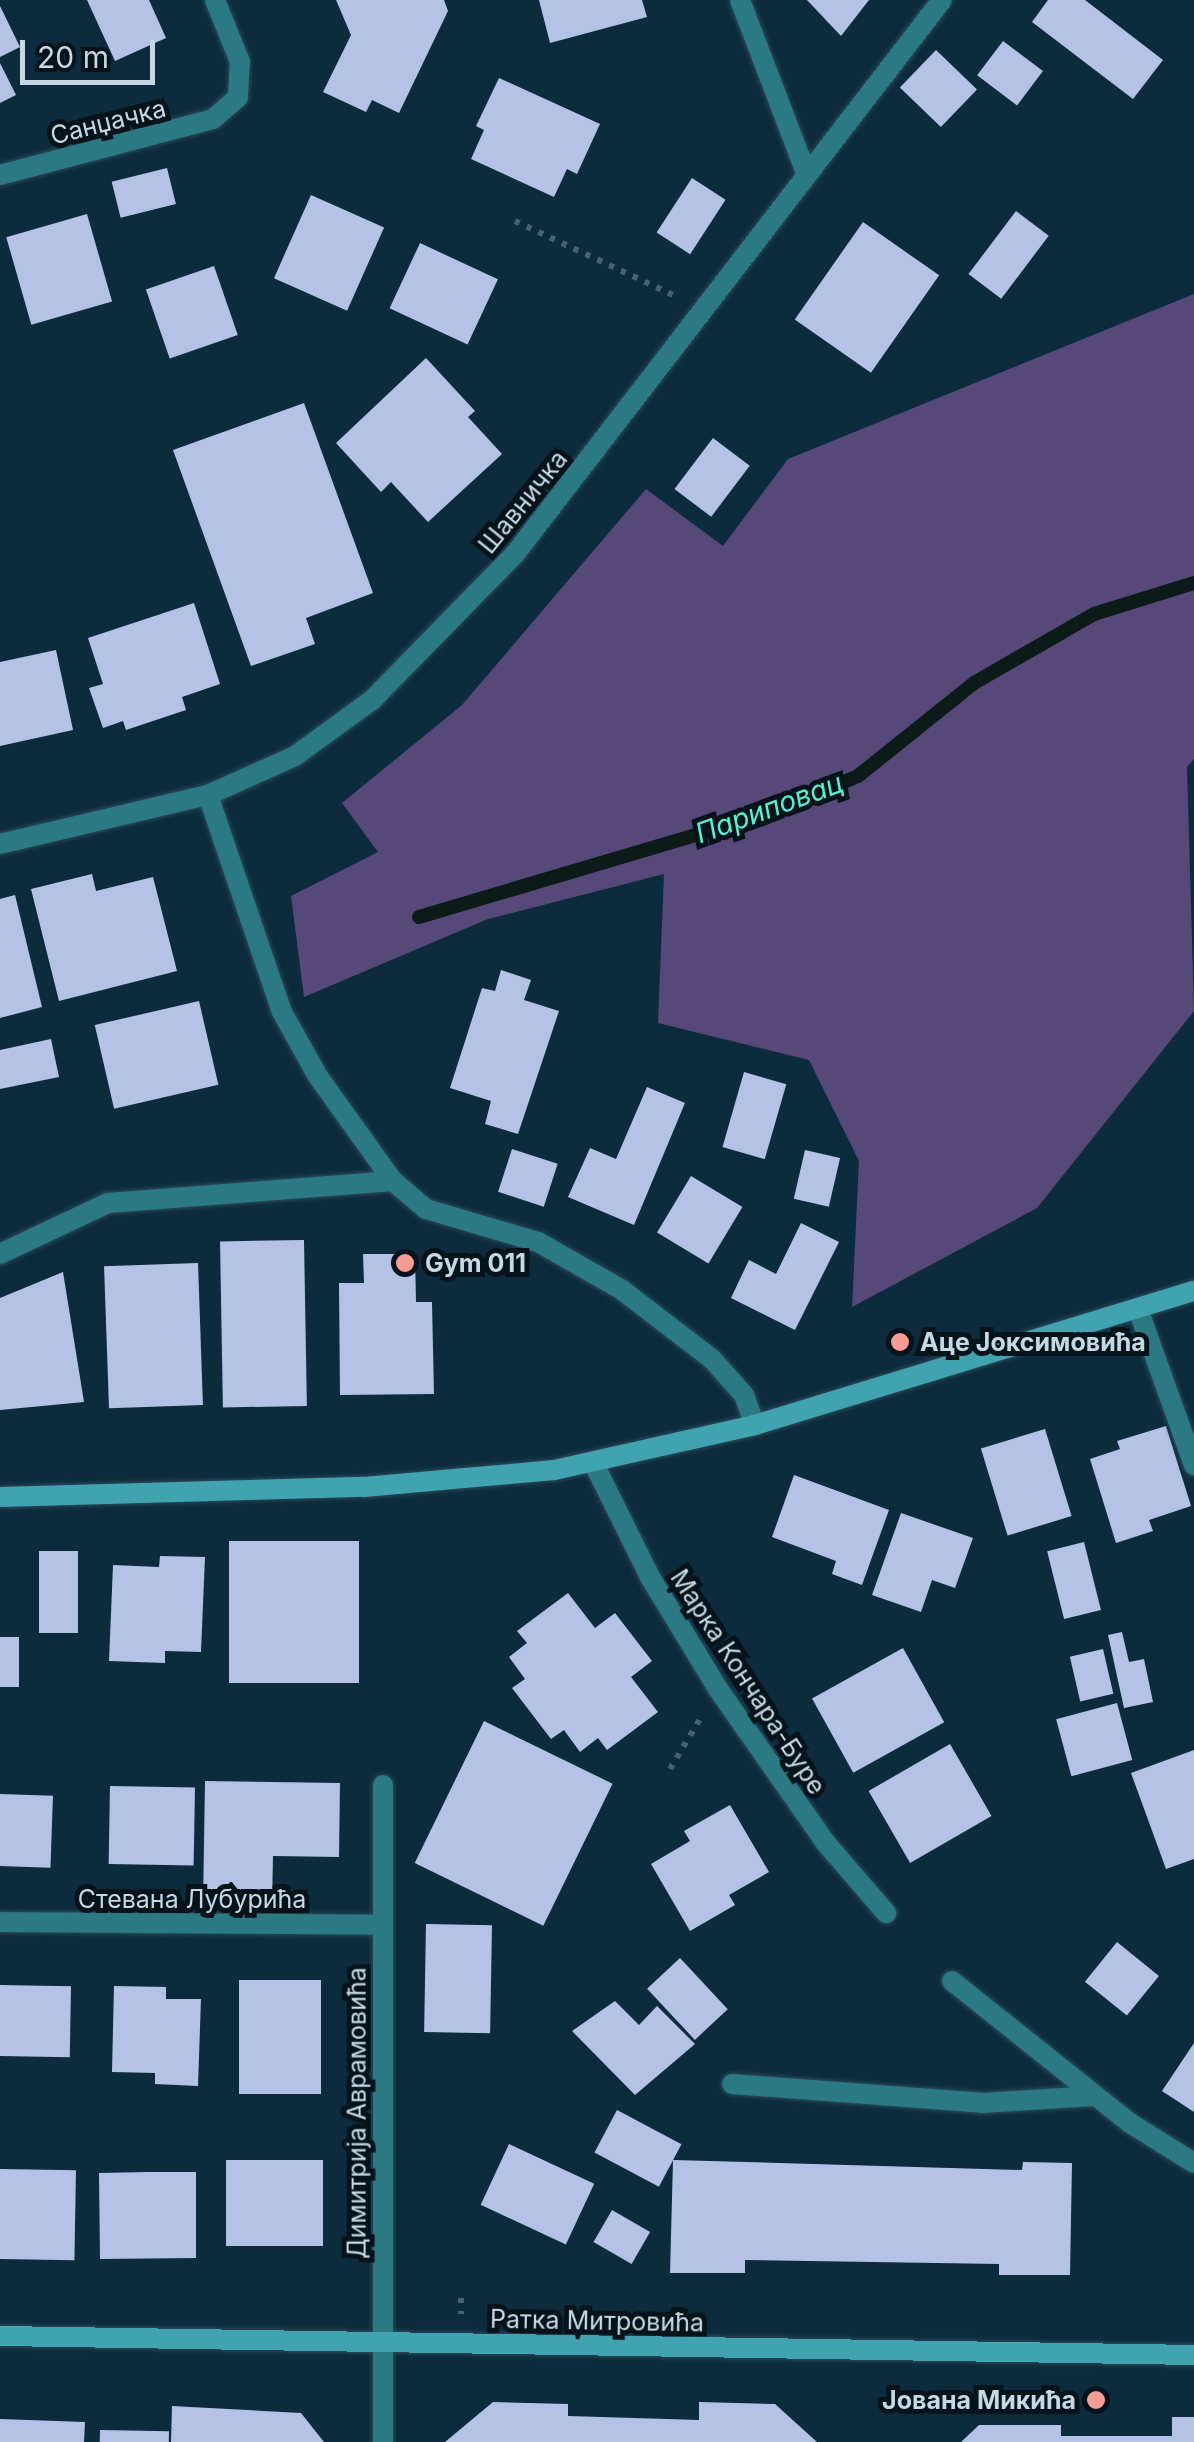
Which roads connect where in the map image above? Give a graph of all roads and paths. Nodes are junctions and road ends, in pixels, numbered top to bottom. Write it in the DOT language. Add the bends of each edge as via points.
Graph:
graph roads {
  1 [pos="215,0"];
  2 [pos="740,0"];
  3 [pos="942,0"];
  4 [pos="0,175"];
  5 [pos="807,176"];
  6 [pos="515,221"];
  7 [pos="706,310"];
  8 [pos="208,795"];
  9 [pos="0,844"];
  10 [pos="393,1181"];
  11 [pos="0,1254"];
  12 [pos="1194,1291"];
  13 [pos="1138,1309"];
  14 [pos="755,1425"];
  15 [pos="593,1462"];
  16 [pos="1194,1465"];
  17 [pos="0,1497"];
  18 [pos="718,1689"];
  19 [pos="670,1769"];
  20 [pos="383,1785"];
  21 [pos="886,1913"];
  22 [pos="0,1922"];
  23 [pos="383,1925"];
  24 [pos="952,1982"];
  25 [pos="732,2084"];
  26 [pos="1094,2096"];
  27 [pos="1194,2162"];
  28 [pos="0,2336"];
  29 [pos="384,2341"];
  30 [pos="1194,2355"];
  31 [pos="383,2442"];
  1 -- 4 [label="street, Санџачка" via="240,62 238,97 213,119"];
  2 -- 5 [label="street"];
  3 -- 5 [label="street, Шавничка"];
  5 -- 7 [label="street, Шавничка"];
  6 -- 7 [label="path"];
  7 -- 8 [label="street, Шавничка" via="516,554 440,636 338,728 295,756"];
  8 -- 9 [label="street, Шавничка"];
  8 -- 10 [label="street" via="282,1010 318,1075"];
  10 -- 11 [label="street" via="108,1203"];
  10 -- 14 [label="street" via="426,1209 538,1242 622,1290 712,1359 744,1395"];
  12 -- 13 [label="main road"];
  13 -- 14 [label="main road"];
  13 -- 16 [label="street"];
  14 -- 15 [label="main road"];
  15 -- 17 [label="main road" via="475,1480 364,1487"];
  15 -- 18 [label="street, Марка Кончара-Буре" via="650,1577"];
  18 -- 19 [label="path"];
  18 -- 21 [label="street, Марка Кончара-Буре" via="825,1842"];
  20 -- 23 [label="street, Димитрија Аврамовића"];
  22 -- 23 [label="street, Стевана Лубурића"];
  23 -- 29 [label="street, Димитрија Аврамовића"];
  24 -- 26 [label="street"];
  25 -- 26 [label="street" via="982,2104"];
  26 -- 27 [label="street"];
  28 -- 29 [label="main road, Ратка Митровића"];
  29 -- 30 [label="main road, Ратка Митровића"];
  29 -- 31 [label="street, Димитрија Аврамовића"];
}
